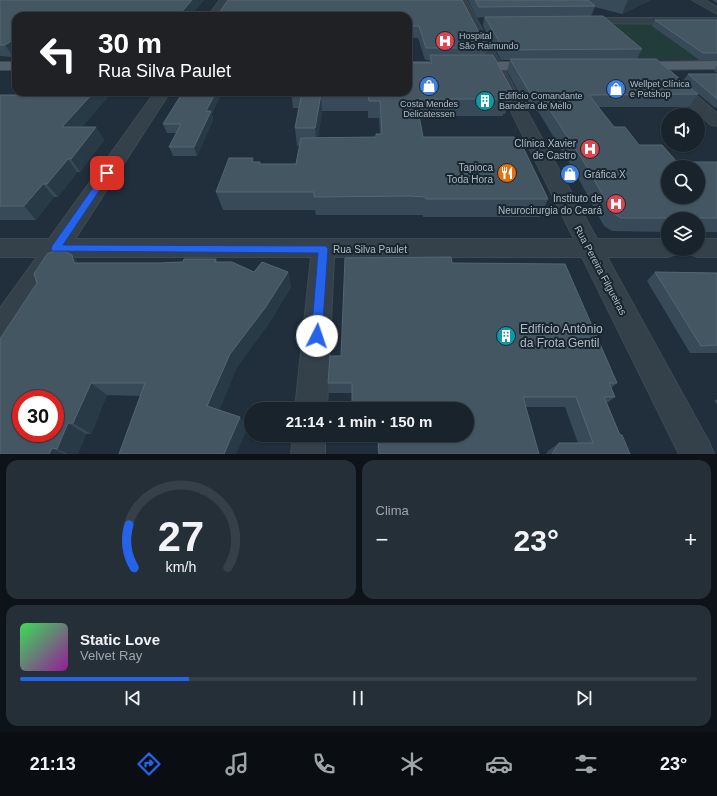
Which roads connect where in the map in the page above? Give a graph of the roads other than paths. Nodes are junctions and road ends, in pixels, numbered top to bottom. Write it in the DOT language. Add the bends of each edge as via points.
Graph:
graph roads {
  1 [pos="225,0"];
  2 [pos="461,0"];
  3 [pos="697,0"];
  4 [pos="717,11"];
  5 [pos="217,12"];
  6 [pos="567,21"];
  7 [pos="717,21"];
  8 [pos="472,22"];
  9 [pos="488,22"];
  10 [pos="0,66"];
  11 [pos="12,66"];
  12 [pos="412,66"];
  13 [pos="717,66"];
  14 [pos="497,69"];
  15 [pos="551,69"];
  16 [pos="12,72"];
  17 [pos="412,72"];
  18 [pos="662,72"];
  19 [pos="717,72"];
  20 [pos="0,73"];
  21 [pos="159,96"];
  22 [pos="717,121"];
  23 [pos="0,248"];
  24 [pos="55,248"];
  25 [pos="589,248"];
  26 [pos="661,248"];
  27 [pos="705,248"];
  28 [pos="717,248"];
  29 [pos="323,249"];
  30 [pos="0,330"];
  31 [pos="312,402"];
  32 [pos="309,442"];
  33 [pos="308,454"];
  34 [pos="697,454"];
  1 -- 5 [label="street"];
  2 -- 8 [label="street, Rua Pereira Filgueiras"];
  3 -- 4 [label="street"];
  6 -- 7 [label="street"];
  8 -- 9 [label="street"];
  8 -- 14 [label="street, Rua Pereira Filgueiras"];
  10 -- 11 [label="main road"];
  12 -- 14 [label="main road"];
  13 -- 18 [label="main road" via="620,69"];
  14 -- 15 [label="main road"];
  14 -- 17 [label="main road"];
  14 -- 25 [label="street, Rua Pereira Filgueiras"];
  16 -- 20 [label="main road"];
  18 -- 19 [label="main road"];
  18 -- 22 [label="street"];
  21 -- 24 [label="street"];
  23 -- 24 [label="street, Rua Silva Paulet"];
  24 -- 29 [label="street, Rua Silva Paulet"];
  24 -- 30 [label="street"];
  25 -- 26 [label="street, Rua Silva Paulet"];
  25 -- 29 [label="street, Rua Silva Paulet"];
  25 -- 34 [label="street, Rua Pereira Filgueiras"];
  27 -- 28 [label="street"];
  29 -- 31 [label="street"];
  32 -- 33 [label="street"];
}
